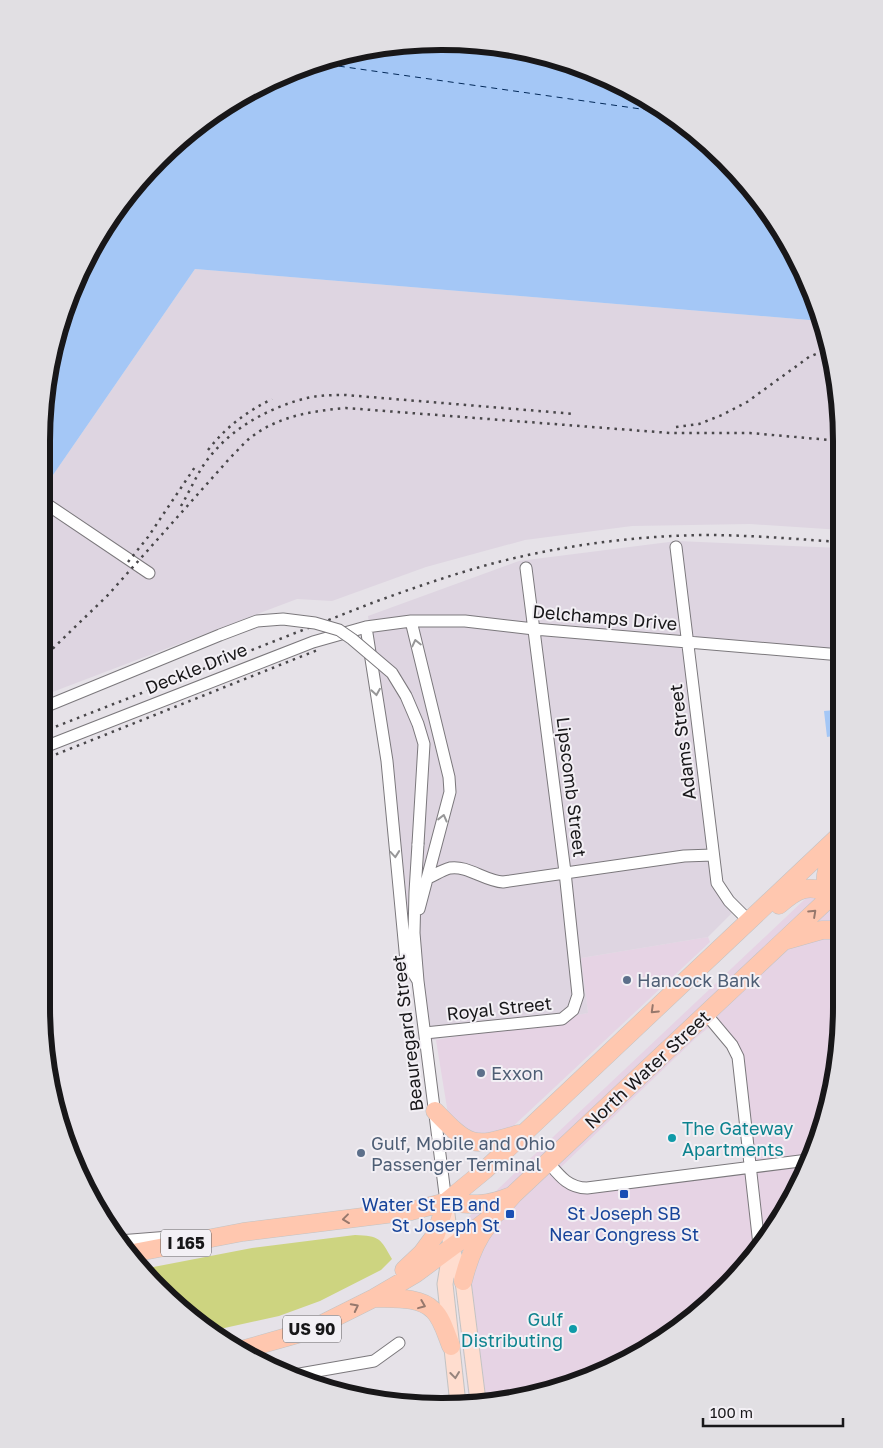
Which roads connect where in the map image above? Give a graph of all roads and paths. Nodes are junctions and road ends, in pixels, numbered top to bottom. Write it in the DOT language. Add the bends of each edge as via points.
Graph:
graph roads {
  1 [pos="50,506"];
  2 [pos="676,547"];
  3 [pos="526,568"];
  4 [pos="149,573"];
  5 [pos="411,621"];
  6 [pos="366,627"];
  7 [pos="534,629"];
  8 [pos="688,642"];
  9 [pos="833,654"];
  10 [pos="50,705"];
  11 [pos="50,745"];
  12 [pos="833,842"];
  13 [pos="713,855"];
  14 [pos="833,858"];
  15 [pos="565,872"];
  16 [pos="428,878"];
  17 [pos="833,892"];
  18 [pos="833,893"];
  19 [pos="833,899"];
  20 [pos="749,921"];
  21 [pos="833,930"];
  22 [pos="414,933"];
  23 [pos="784,941"];
  24 [pos="689,976"];
  25 [pos="418,981"];
  26 [pos="573,1010"];
  27 [pos="706,1014"];
  28 [pos="425,1033"];
  29 [pos="436,1110"];
  30 [pos="523,1132"];
  31 [pos="801,1161"];
  32 [pos="548,1162"];
  33 [pos="750,1168"];
  34 [pos="514,1194"];
  35 [pos="446,1202"];
  36 [pos="498,1212"];
  37 [pos="244,1232"];
  38 [pos="758,1237"];
  39 [pos="128,1240"];
  40 [pos="451,1247"];
  41 [pos="137,1252"];
  42 [pos="463,1281"];
  43 [pos="374,1298"];
  44 [pos="399,1343"];
  45 [pos="451,1346"];
  46 [pos="249,1348"];
  47 [pos="310,1375"];
  48 [pos="477,1396"];
  49 [pos="457,1397"];
  1 -- 4 [label="street"];
  2 -- 8 [label="street, Adams Street"];
  3 -- 7 [label="street, Lipscomb Street"];
  5 -- 6 [label="street, Delchamps Drive"];
  5 -- 7 [label="street, Delchamps Drive" via="465,621"];
  16 -- 5 [label="street, one-way" via="450,792"];
  6 -- 11 [label="street, Deckle Drive" via="306,644"];
  6 -- 25 [label="street, one-way" via="387,760 406,961"];
  7 -- 8 [label="street, Delchamps Drive"];
  7 -- 15 [label="street, Lipscomb Street"];
  8 -- 9 [label="street, Delchamps Drive"];
  8 -- 13 [label="street, Adams Street"];
  10 -- 22 [label="street, Beauregard Street, bridge" via="257,621 283,619 339,630 392,673 406,696 424,744"];
  12 -- 20 [label="highway"];
  13 -- 15 [label="street"];
  13 -- 20 [label="street, Adams Street" via="717,883"];
  14 -- 17 [label="highway" via="826,874 826,889"];
  15 -- 16 [label="street" via="499,882 450,868"];
  15 -- 26 [label="street, Lipscomb Street" via="578,995"];
  16 -- 22 [label="street"];
  18 -- 24 [label="highway" via="816,888 793,894 723,958"];
  23 -- 19 [label="highway, North Water Street, one-way"];
  20 -- 24 [label="highway"];
  21 -- 23 [label="highway"];
  22 -- 25 [label="street, Beauregard Street"];
  23 -- 27 [label="highway, North Water Street"];
  24 -- 30 [label="highway, one-way"];
  25 -- 28 [label="street, Beauregard Street"];
  26 -- 28 [label="street, Royal Street" via="562,1019"];
  27 -- 32 [label="highway, North Water Street"];
  27 -- 33 [label="street" via="738,1057"];
  28 -- 29 [label="street, Beauregard Street"];
  29 -- 30 [label="highway" via="464,1138 479,1143 494,1142"];
  29 -- 35 [label="street, Beauregard Street"];
  30 -- 35 [label="highway" via="485,1170"];
  31 -- 33 [label="street"];
  32 -- 33 [label="street" via="568,1184 580,1188"];
  32 -- 34 [label="highway, North Water Street"];
  33 -- 38 [label="street"];
  34 -- 35 [label="highway" via="496,1202 477,1205"];
  34 -- 36 [label="highway, North Water Street"];
  35 -- 37 [label="highway, one-way" via="411,1211"];
  35 -- 40 [label="main road, Beauregard Street"];
  35 -- 43 [label="highway" via="436,1234 427,1246"];
  36 -- 40 [label="highway, North Water Street"];
  36 -- 42 [label="highway" via="476,1245"];
  37 -- 39 [label="street"];
  37 -- 41 [label="highway, I 165"];
  40 -- 42 [label="main road, Beauregard Street"];
  40 -- 43 [label="highway, North Water Street" via="415,1274"];
  40 -- 45 [label="main road, Beauregard Street" via="445,1284"];
  42 -- 48 [label="main road, Beauregard Street"];
  43 -- 45 [label="highway, US 90, one-way" via="424,1304 438,1316"];
  46 -- 43 [label="highway, US 90, one-way" via="308,1331"];
  44 -- 47 [label="street" via="374,1361"];
  45 -- 49 [label="main road, Beauregard Street / US 90, one-way"];
}
